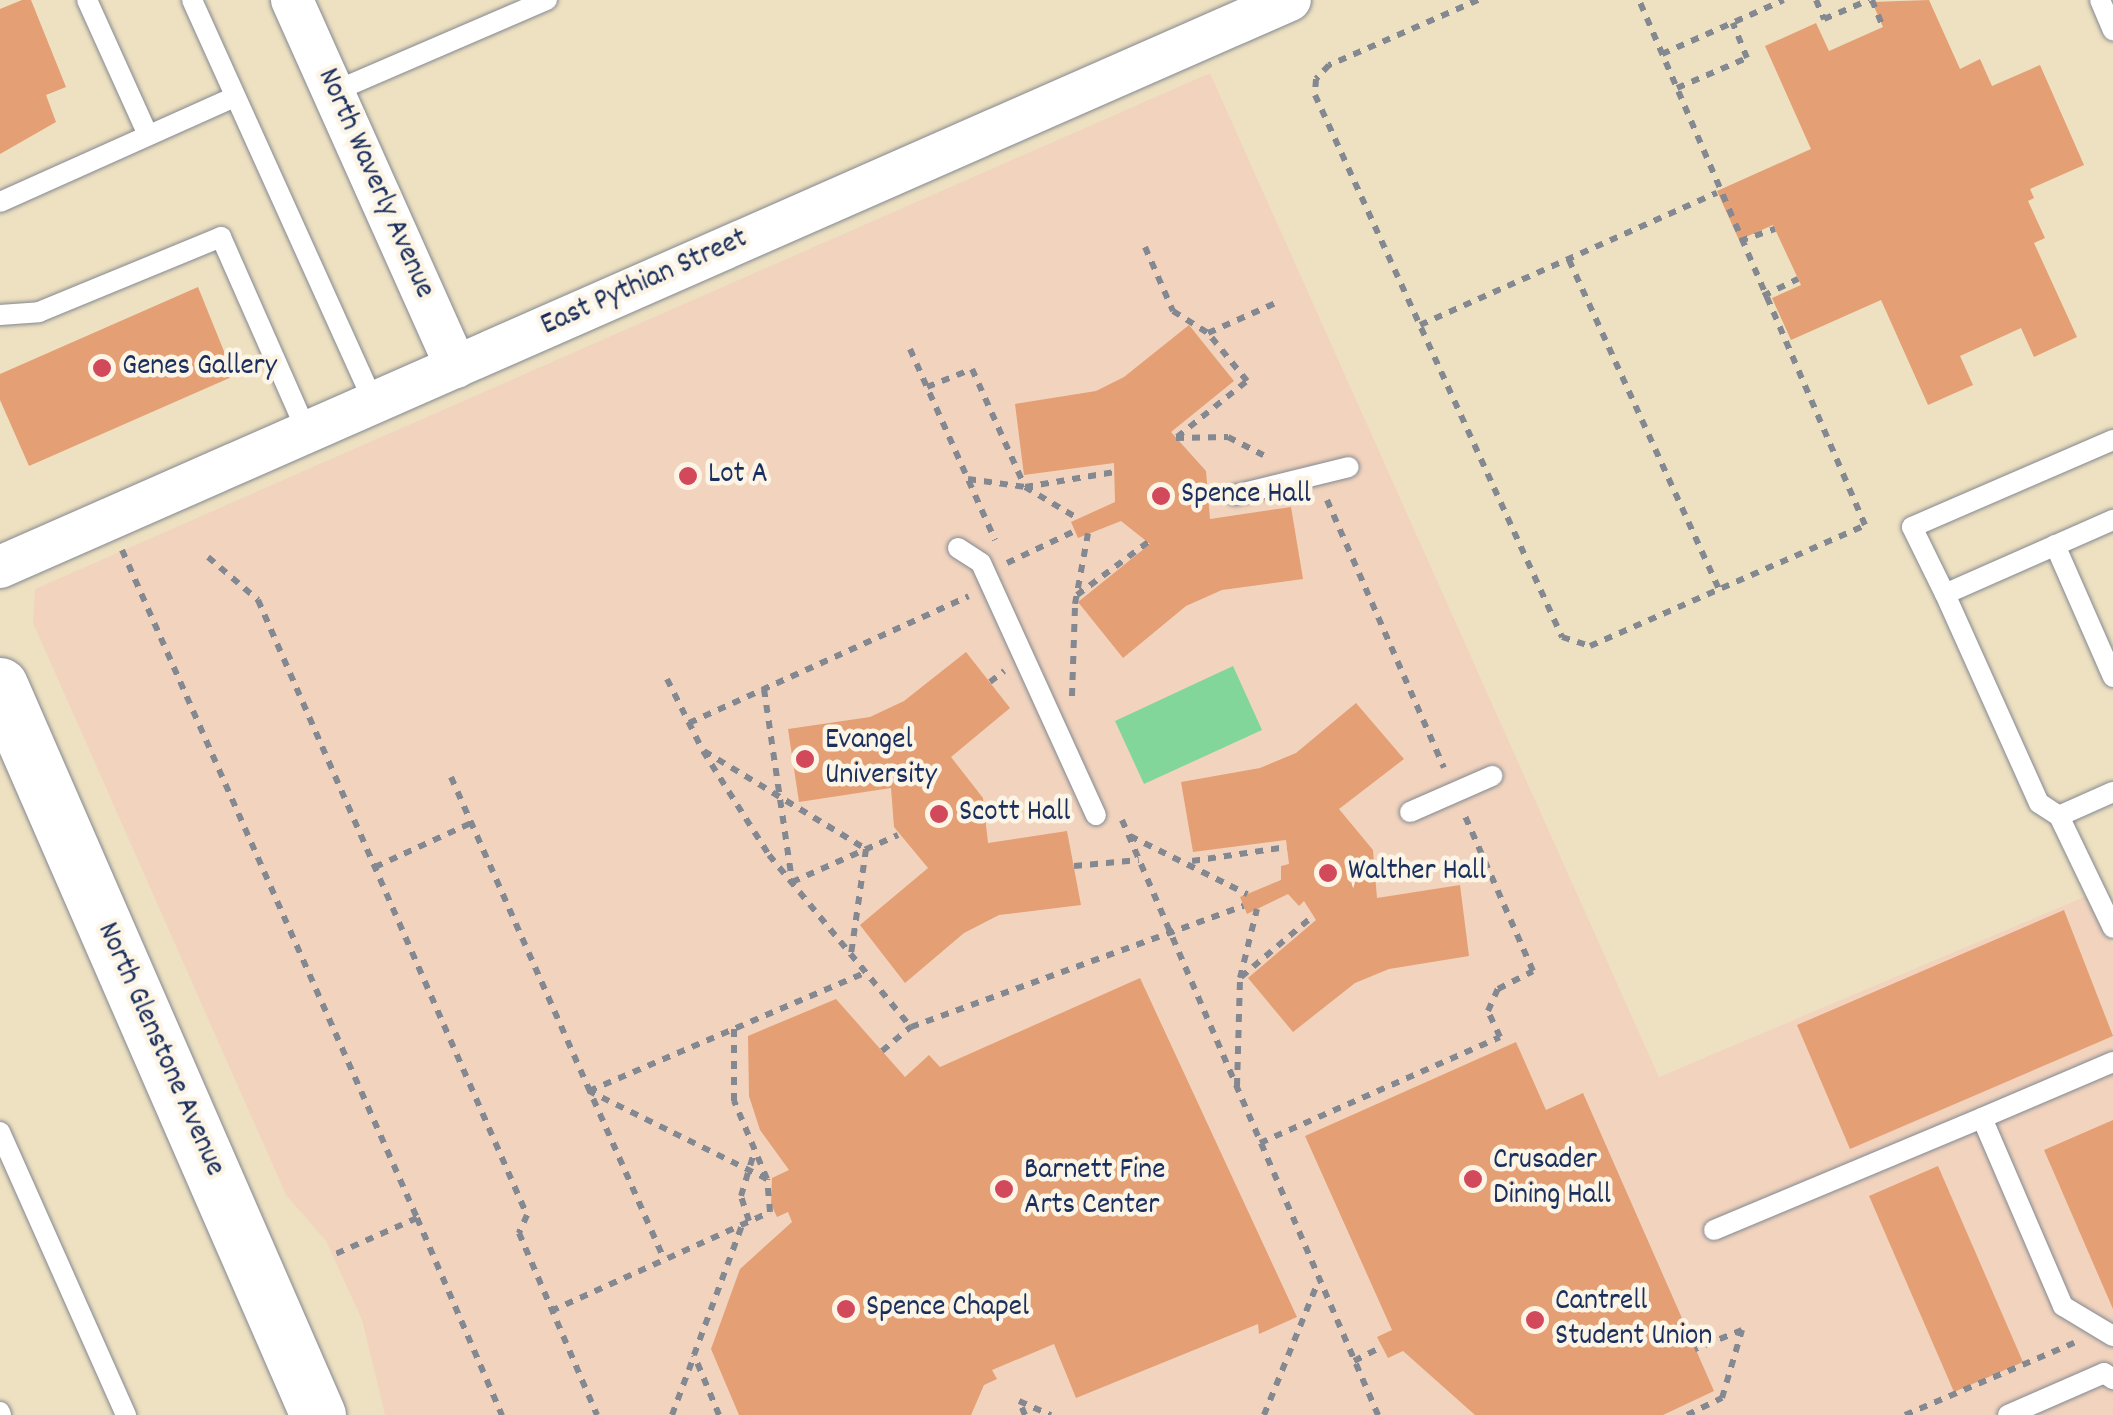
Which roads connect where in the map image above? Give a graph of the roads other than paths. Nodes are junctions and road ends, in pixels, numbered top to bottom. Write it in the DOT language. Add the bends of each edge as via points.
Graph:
graph roads {
  1 [pos="87,0"];
  2 [pos="192,0"];
  3 [pos="292,0"];
  4 [pos="547,0"];
  5 [pos="1290,0"];
  6 [pos="2100,0"];
  7 [pos="2113,30"];
  8 [pos="333,92"];
  9 [pos="235,97"];
  10 [pos="148,136"];
  11 [pos="0,202"];
  12 [pos="0,315"];
  13 [pos="456,368"];
  14 [pos="374,403"];
  15 [pos="307,432"];
  16 [pos="2113,440"];
  17 [pos="1349,467"];
  18 [pos="1235,495"];
  19 [pos="2113,520"];
  20 [pos="2055,545"];
  21 [pos="958,548"];
  22 [pos="0,567"];
  23 [pos="1946,594"];
  24 [pos="2113,677"];
  25 [pos="0,686"];
  26 [pos="1492,776"];
  27 [pos="2113,792"];
  28 [pos="1410,812"];
  29 [pos="1096,815"];
  30 [pos="2060,816"];
  31 [pos="2113,928"];
  32 [pos="2113,1062"];
  33 [pos="1982,1118"];
  34 [pos="0,1132"];
  35 [pos="1714,1230"];
  36 [pos="2108,1333"];
  37 [pos="2113,1379"];
  38 [pos="126,1415"];
  39 [pos="318,1415"];
  40 [pos="2008,1415"];
  1 -- 10 [label="lane"];
  2 -- 9 [label="lane"];
  3 -- 8 [label="street, North Waverly Avenue"];
  4 -- 8 [label="lane"];
  5 -- 13 [label="street, East Pythian Street"];
  6 -- 7 [label="lane"];
  8 -- 13 [label="street, North Waverly Avenue"];
  9 -- 10 [label="lane"];
  9 -- 14 [label="lane"];
  10 -- 11 [label="lane"];
  12 -- 15 [label="lane" via="39,312 222,237"];
  13 -- 14 [label="street, East Pythian Street"];
  14 -- 15 [label="street, East Pythian Street"];
  15 -- 22 [label="street, East Pythian Street"];
  16 -- 23 [label="lane" via="1912,527"];
  17 -- 18 [label="lane"];
  19 -- 20 [label="lane"];
  20 -- 23 [label="lane"];
  20 -- 24 [label="lane"];
  21 -- 29 [label="lane" via="982,564"];
  23 -- 30 [label="lane" via="2038,803"];
  25 -- 39 [label="main road, North Glenstone Avenue"];
  26 -- 28 [label="lane"];
  27 -- 30 [label="lane"];
  30 -- 31 [label="lane"];
  32 -- 33 [label="lane"];
  33 -- 35 [label="lane"];
  33 -- 36 [label="lane" via="2064,1306"];
  34 -- 38 [label="lane"];
  37 -- 40 [label="lane" via="2104,1373"];
}
